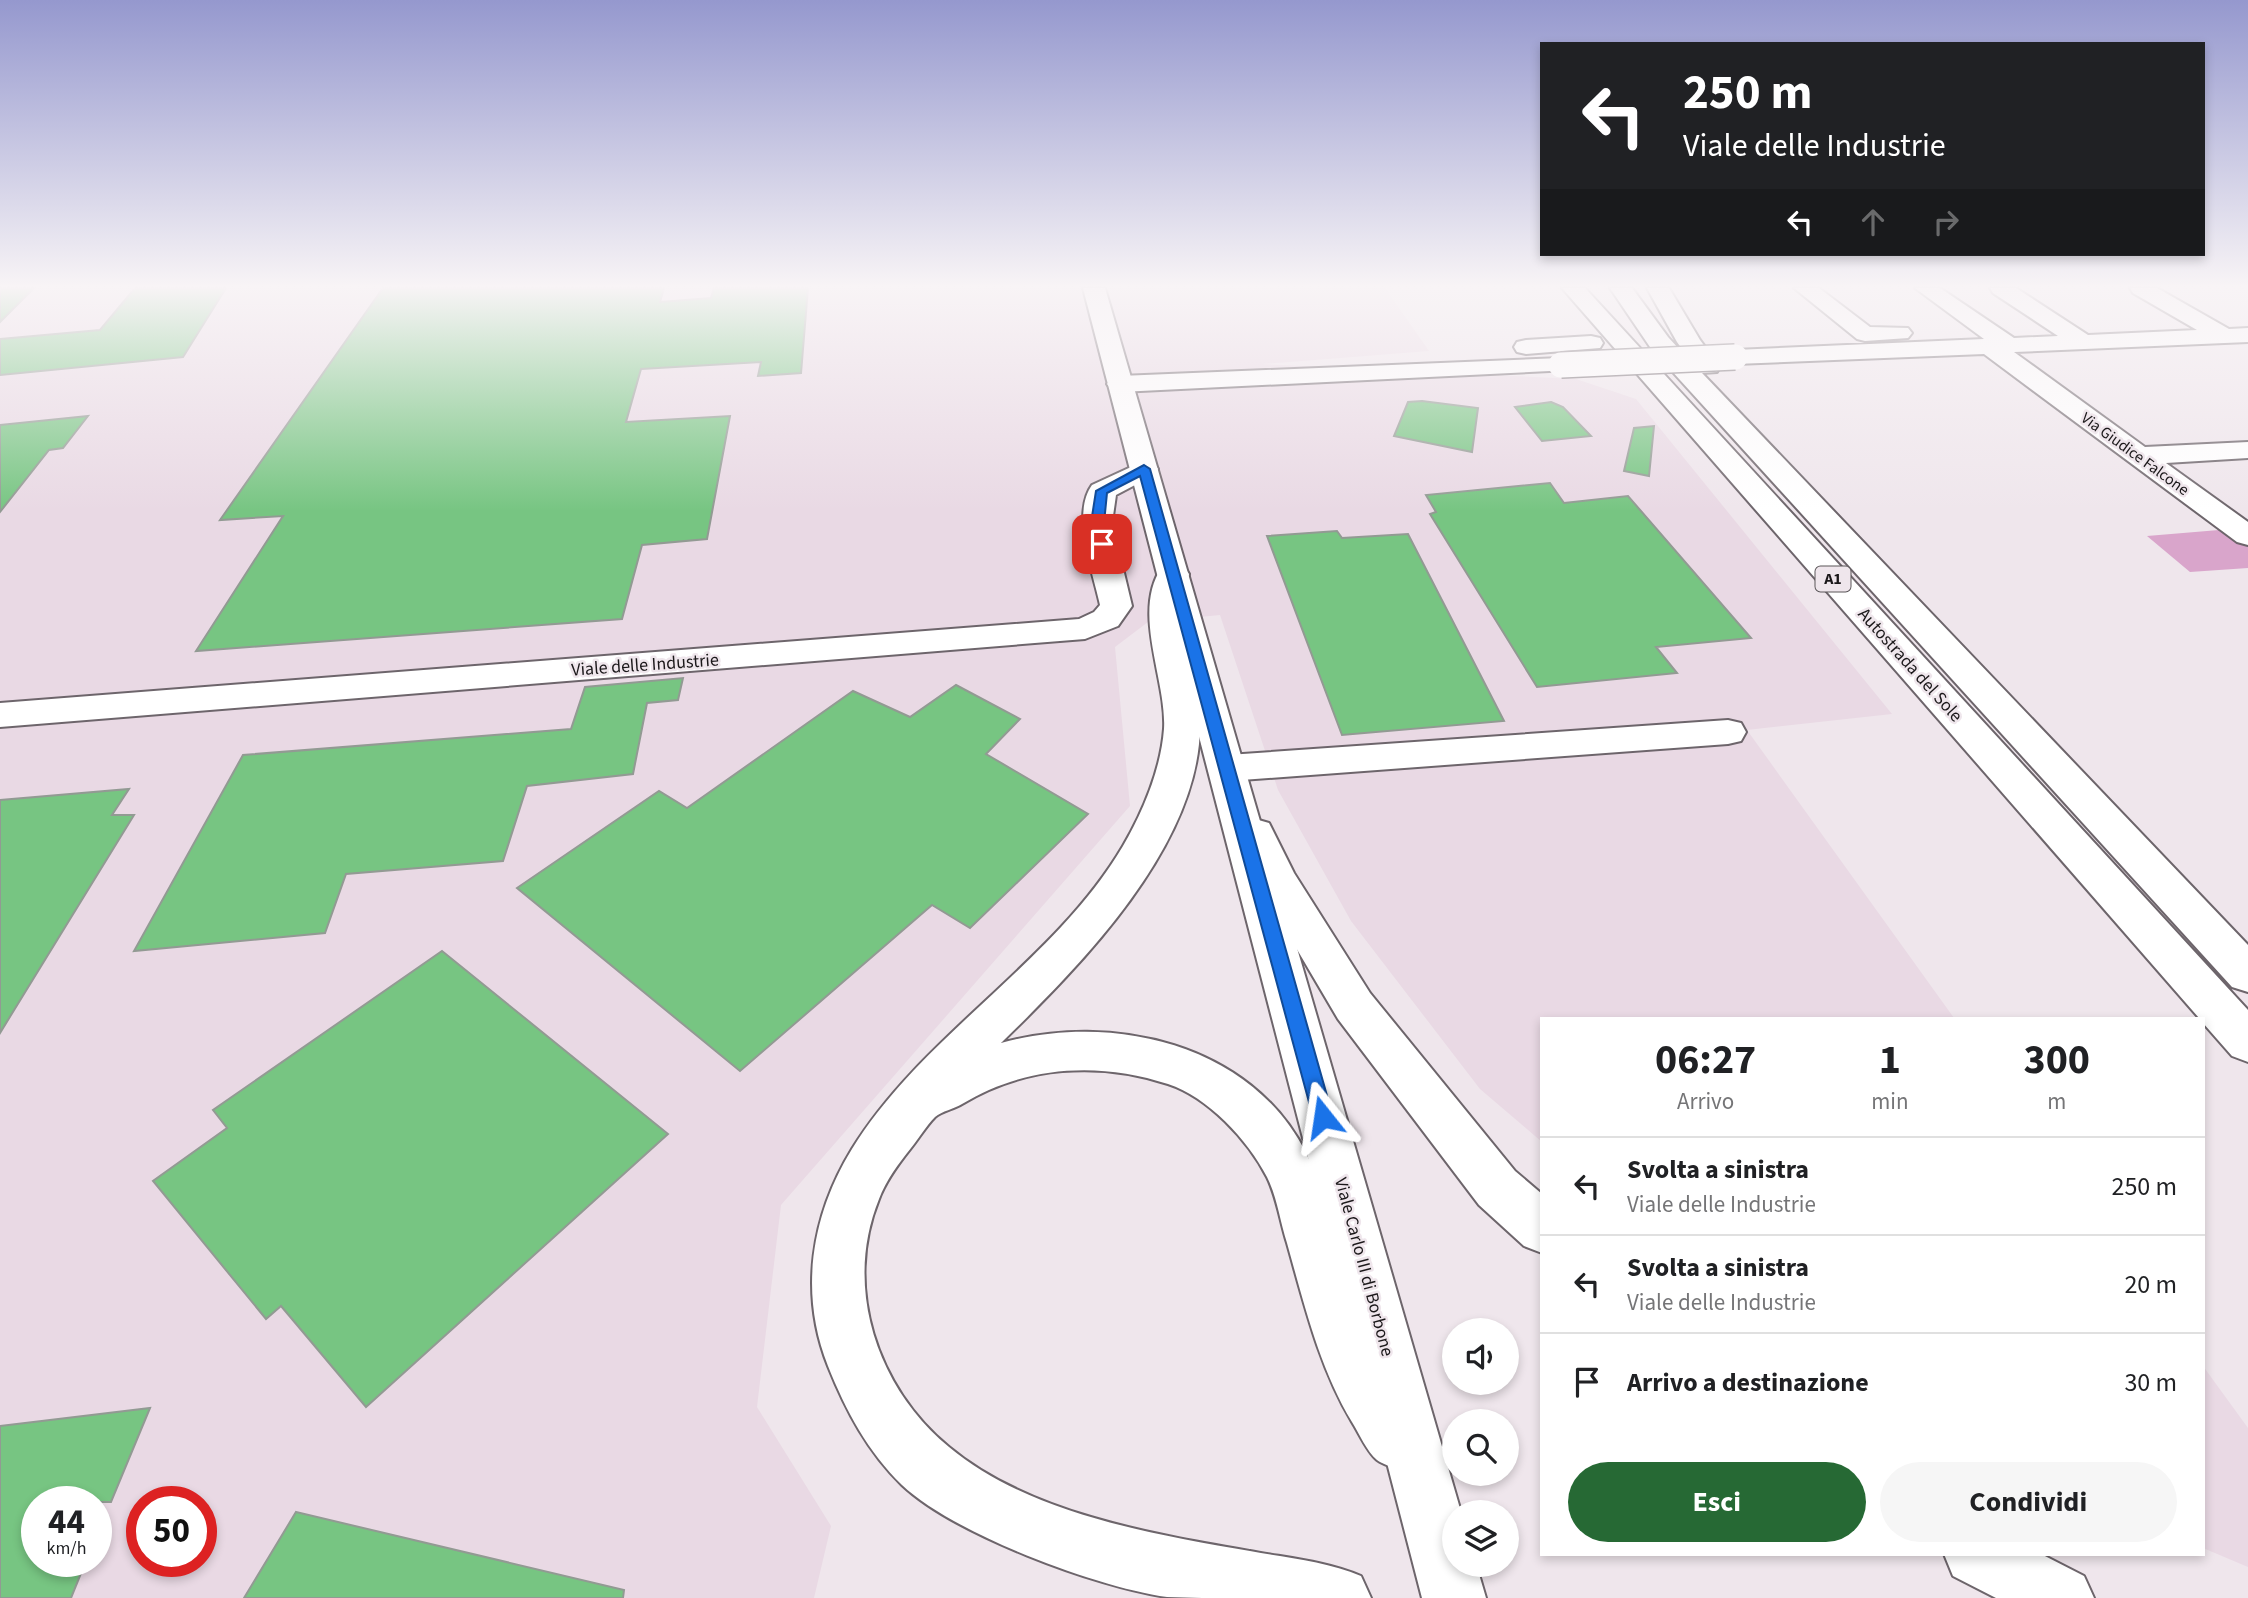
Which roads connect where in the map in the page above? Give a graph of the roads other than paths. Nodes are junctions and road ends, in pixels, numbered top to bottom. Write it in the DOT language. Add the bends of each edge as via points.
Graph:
graph roads {
  1 [pos="1114,363"];
  2 [pos="1326,363"];
  3 [pos="1608,363"];
  4 [pos="1640,363"];
  5 [pos="1677,363"];
  6 [pos="1705,363"];
  7 [pos="2023,363"];
  8 [pos="1250,379"];
  9 [pos="1120,384"];
  10 [pos="2248,450"];
  11 [pos="2138,456"];
  12 [pos="1144,469"];
  13 [pos="2248,536"];
  14 [pos="1173,574"];
  15 [pos="1881,579"];
  16 [pos="0,715"];
  17 [pos="1728,732"];
  18 [pos="1230,775"];
  19 [pos="2248,974"];
  20 [pos="2248,1042"];
  21 [pos="918,1106"];
  22 [pos="1540,1226"];
  23 [pos="1420,1474"];
  24 [pos="1979,1556"];
  25 [pos="1339,1598"];
  26 [pos="1454,1598"];
  27 [pos="2062,1598"];
  1 -- 9 [label="main road, Viale Carlo III di Borbone"];
  2 -- 8 [label="main road" via="1279,369"];
  3 -- 8 [label="main road, bridge"];
  4 -- 20 [label="main road, Autostrada del Sole / A1"];
  5 -- 15 [label="main road, Autostrada del Sole / A1"];
  6 -- 15 [label="main road" via="1805,473"];
  7 -- 11 [label="main road, Via Giudice Falcone"];
  8 -- 9 [label="main road"];
  9 -- 12 [label="main road, Viale Carlo III di Borbone"];
  10 -- 11 [label="main road"];
  11 -- 13 [label="main road, Via Giudice Falcone"];
  12 -- 14 [label="main road, Viale Carlo III di Borbone"];
  12 -- 16 [label="main road, Viale delle Industrie" via="1102,491 1097,523 1116,606 1106,619 1085,629"];
  14 -- 18 [label="main road, Viale Carlo III di Borbone"];
  14 -- 21 [label="main road" via="1165,620 1182,728 1166,793 1144,845 1096,914 1038,979 958,1056"];
  15 -- 19 [label="main road, Autostrada del Sole / A1"];
  17 -- 18 [label="main road"];
  18 -- 22 [label="main road" via="1276,879 1354,1006 1497,1188"];
  18 -- 23 [label="main road, Viale Carlo III di Borbone"];
  21 -- 23 [label="main road" via="976,1071 1058,1051 1095,1049 1130,1054 1203,1078 1251,1118 1286,1164 1349,1356"];
  21 -- 25 [label="main road" via="884,1144 860,1182 845,1221 838,1297 846,1342 872,1402 922,1463 993,1510 1056,1535 1174,1569"];
  23 -- 26 [label="main road, Viale Carlo III di Borbone"];
  24 -- 27 [label="main road"];
}
